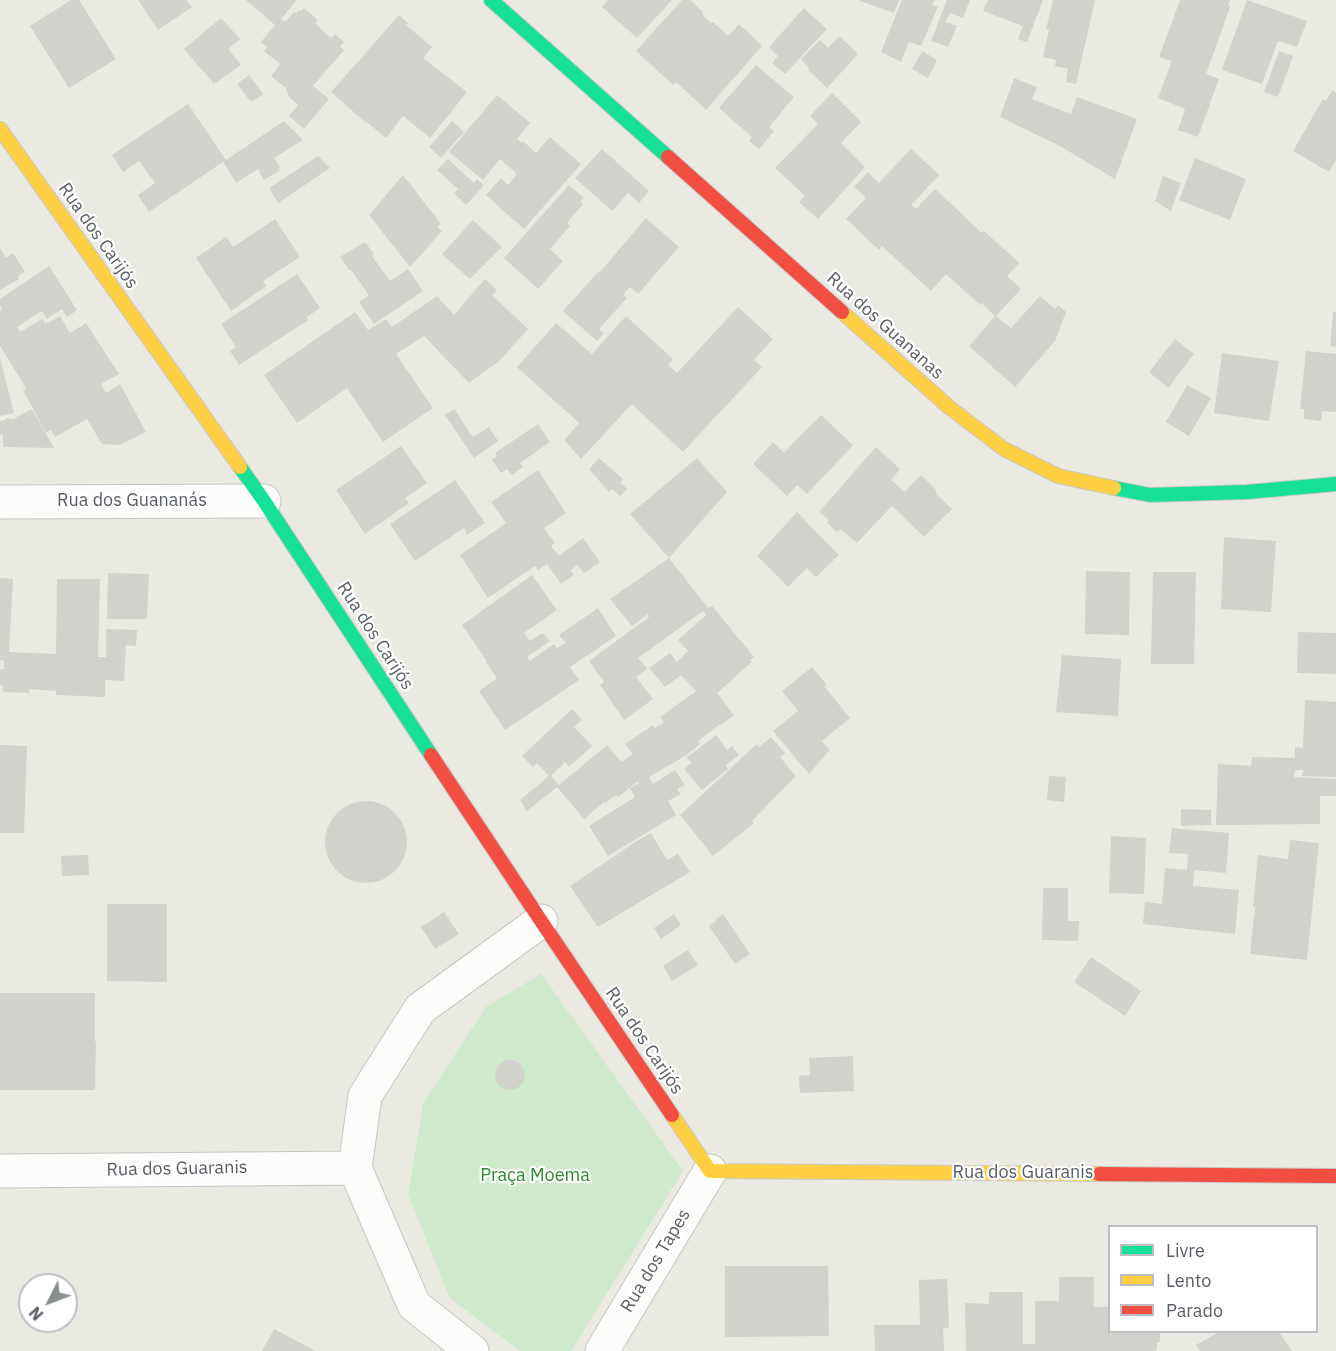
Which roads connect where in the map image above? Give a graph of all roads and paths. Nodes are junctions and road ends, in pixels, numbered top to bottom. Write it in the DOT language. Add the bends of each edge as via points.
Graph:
graph roads {
  1 [pos="491,0"];
  2 [pos="0,129"];
  3 [pos="1336,484"];
  4 [pos="264,501"];
  5 [pos="0,502"];
  6 [pos="541,921"];
  7 [pos="355,1168"];
  8 [pos="0,1171"];
  9 [pos="710,1171"];
  10 [pos="1336,1176"];
  11 [pos="472,1351"];
  12 [pos="602,1351"];
  1 -- 3 [label="street, Rua dos Guananas" via="950,408 1004,449 1058,476 1150,495"];
  2 -- 4 [label="street, Rua dos Carijós"];
  4 -- 5 [label="street, Rua dos Guananás"];
  4 -- 6 [label="street, Rua dos Carijós"];
  6 -- 7 [label="street" via="420,1009 365,1096"];
  6 -- 9 [label="street, Rua dos Carijós"];
  7 -- 8 [label="street, Rua dos Guaranis"];
  7 -- 11 [label="street" via="414,1305"];
  9 -- 10 [label="street, Rua dos Guaranis"];
  9 -- 12 [label="street, Rua dos Tapes"];
}
